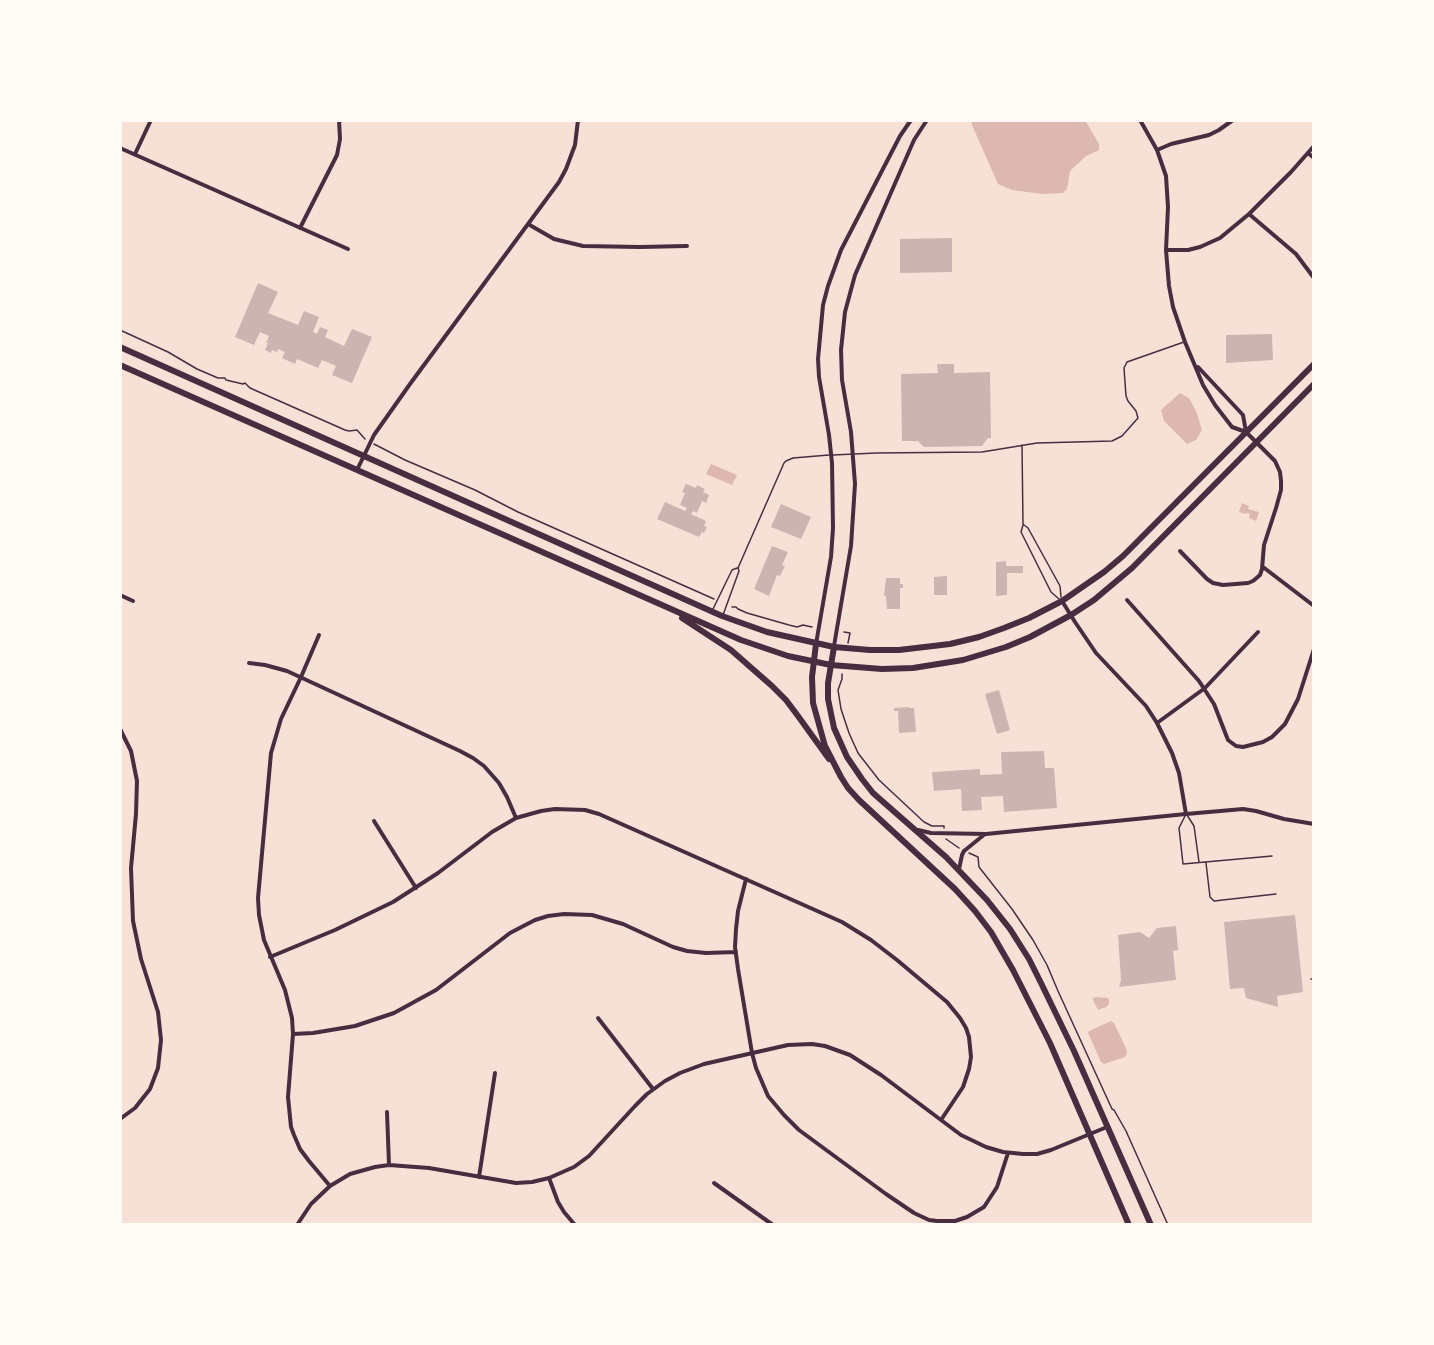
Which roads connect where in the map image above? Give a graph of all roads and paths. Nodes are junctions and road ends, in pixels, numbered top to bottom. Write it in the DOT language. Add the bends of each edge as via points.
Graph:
graph roads {
  1 [pos="151,120"];
  2 [pos="339,120"];
  3 [pos="578,120"];
  4 [pos="911,120"];
  5 [pos="927,120"];
  6 [pos="1140,120"];
  7 [pos="1233,120"];
  8 [pos="1314,146"];
  9 [pos="120,148"];
  10 [pos="1157,150"];
  11 [pos="1308,153"];
  12 [pos="135,154"];
  13 [pos="1314,158"];
  14 [pos="1249,214"];
  15 [pos="528,224"];
  16 [pos="300,228"];
  17 [pos="687,246"];
  18 [pos="348,249"];
  19 [pos="1166,250"];
  20 [pos="1314,278"];
  21 [pos="120,330"];
  22 [pos="1185,342"];
  23 [pos="120,347"];
  24 [pos="1314,364"];
  25 [pos="120,365"];
  26 [pos="1196,366"];
  27 [pos="1314,384"];
  28 [pos="1246,432"];
  29 [pos="362,437"];
  30 [pos="1256,442"];
  31 [pos="1022,445"];
  32 [pos="378,447"];
  33 [pos="854,454"];
  34 [pos="831,455"];
  35 [pos="364,456"];
  36 [pos="357,470"];
  37 [pos="1023,525"];
  38 [pos="1180,551"];
  39 [pos="1262,567"];
  40 [pos="738,568"];
  41 [pos="120,595"];
  42 [pos="708,597"];
  43 [pos="1127,600"];
  44 [pos="133,601"];
  45 [pos="1062,601"];
  46 [pos="658,604"];
  47 [pos="1314,606"];
  48 [pos="734,608"];
  49 [pos="712,612"];
  50 [pos="1071,615"];
  51 [pos="722,616"];
  52 [pos="818,628"];
  53 [pos="837,631"];
  54 [pos="1258,632"];
  55 [pos="850,633"];
  56 [pos="319,635"];
  57 [pos="816,644"];
  58 [pos="834,647"];
  59 [pos="1314,649"];
  60 [pos="813,662"];
  61 [pos="249,663"];
  62 [pos="831,665"];
  63 [pos="301,677"];
  64 [pos="841,678"];
  65 [pos="1205,688"];
  66 [pos="1157,723"];
  67 [pos="120,729"];
  68 [pos="841,777"];
  69 [pos="1186,814"];
  70 [pos="516,818"];
  71 [pos="374,820"];
  72 [pos="1314,824"];
  73 [pos="914,828"];
  74 [pos="944,829"];
  75 [pos="986,834"];
  76 [pos="945,836"];
  77 [pos="960,848"];
  78 [pos="971,854"];
  79 [pos="1272,856"];
  80 [pos="1205,862"];
  81 [pos="1199,863"];
  82 [pos="959,870"];
  83 [pos="746,879"];
  84 [pos="416,888"];
  85 [pos="1275,894"];
  86 [pos="736,952"];
  87 [pos="270,957"];
  88 [pos="598,1018"];
  89 [pos="292,1034"];
  90 [pos="752,1053"];
  91 [pos="495,1073"];
  92 [pos="653,1089"];
  93 [pos="387,1112"];
  94 [pos="120,1119"];
  95 [pos="941,1120"];
  96 [pos="1107,1126"];
  97 [pos="1090,1134"];
  98 [pos="1008,1153"];
  99 [pos="389,1165"];
  100 [pos="479,1177"];
  101 [pos="549,1178"];
  102 [pos="714,1183"];
  103 [pos="330,1186"];
  104 [pos="297,1225"];
  105 [pos="575,1225"];
  106 [pos="773,1225"];
  107 [pos="1129,1225"];
  108 [pos="1151,1225"];
  109 [pos="1168,1225"];
  1 -- 12 [label="street"];
  2 -- 16 [label="street" via="337,155"];
  3 -- 15 [label="street" via="575,145 566,169"];
  4 -- 34 [label="street" via="835,264 825,296 818,359"];
  5 -- 33 [label="street" via="914,140 855,275 845,312 842,380"];
  6 -- 10 [label="street"];
  7 -- 10 [label="street" via="1209,135"];
  8 -- 11 [label="street"];
  9 -- 12 [label="street"];
  10 -- 19 [label="street" via="1168,192"];
  11 -- 13 [label="street"];
  11 -- 14 [label="street"];
  12 -- 16 [label="street"];
  14 -- 19 [label="street" via="1209,244 1188,250"];
  14 -- 20 [label="street" via="1296,254"];
  15 -- 17 [label="street" via="554,239 583,246"];
  15 -- 35 [label="street" via="398,401"];
  16 -- 18 [label="street"];
  19 -- 22 [label="street" via="1171,297"];
  21 -- 29 [label="path" via="197,369 244,383 346,431 357,430"];
  22 -- 26 [label="street"];
  22 -- 31 [label="lane" via="1125,365 1126,396 1138,418 1119,438"];
  23 -- 35 [label="main road"];
  24 -- 28 [label="main road"];
  25 -- 36 [label="main road"];
  26 -- 28 [label="street" via="1243,415"];
  26 -- 28 [label="street" via="1221,413 1232,427"];
  27 -- 30 [label="main road"];
  28 -- 30 [label="street"];
  28 -- 45 [label="main road" via="1124,556"];
  30 -- 39 [label="street" via="1275,461 1281,481"];
  30 -- 50 [label="main road" via="1132,568"];
  31 -- 33 [label="lane" via="981,452"];
  31 -- 37 [label="lane"];
  32 -- 42 [label="path"];
  33 -- 34 [label="lane"];
  33 -- 53 [label="street" via="852,535"];
  34 -- 40 [label="lane" via="786,461"];
  34 -- 52 [label="street" via="831,557"];
  35 -- 36 [label="street"];
  35 -- 49 [label="main road"];
  36 -- 46 [label="main road"];
  37 -- 45 [label="lane" via="1060,586"];
  37 -- 45 [label="lane" via="1021,532 1051,592"];
  38 -- 39 [label="street" via="1207,579 1220,585 1253,581"];
  39 -- 47 [label="street"];
  40 -- 49 [label="lane" via="732,570"];
  40 -- 51 [label="lane"];
  41 -- 44 [label="street"];
  43 -- 65 [label="street"];
  45 -- 50 [label="street"];
  45 -- 58 [label="main road" via="1004,628 950,644 899,650"];
  46 -- 60 [label="main road" via="751,644"];
  46 -- 68 [label="main road" via="731,650 757,672 786,700"];
  48 -- 52 [label="path" via="789,626"];
  49 -- 51 [label="main road"];
  50 -- 62 [label="main road" via="1006,647 963,660 882,669"];
  50 -- 66 [label="street" via="1096,653"];
  51 -- 57 [label="main road"];
  52 -- 57 [label="street"];
  53 -- 55 [label="path"];
  53 -- 58 [label="street"];
  54 -- 65 [label="street"];
  56 -- 63 [label="street"];
  57 -- 58 [label="main road"];
  57 -- 60 [label="main road"];
  58 -- 62 [label="main road"];
  59 -- 65 [label="street" via="1290,716 1278,732 1263,742 1233,745"];
  60 -- 62 [label="main road"];
  60 -- 68 [label="main road" via="815,712 825,746"];
  61 -- 63 [label="street"];
  62 -- 73 [label="main road" via="829,711 843,750 873,793"];
  63 -- 70 [label="street" via="473,758 500,783"];
  63 -- 87 [label="street" via="281,719 270,760 258,898"];
  64 -- 74 [label="path" via="838,692 844,718 862,758 879,780 924,822"];
  65 -- 66 [label="street"];
  66 -- 69 [label="street" via="1179,773"];
  67 -- 94 [label="street" via="131,751 137,781 131,868 133,921 158,1012 161,1040 158,1068 150,1089"];
  68 -- 97 [label="main road" via="859,800 955,889 991,932 1050,1043"];
  69 -- 72 [label="street" via="1243,809"];
  69 -- 75 [label="street"];
  69 -- 81 [label="lane" via="1194,826"];
  69 -- 81 [label="lane" via="1179,828 1183,864"];
  70 -- 83 [label="street" via="555,809 599,814"];
  70 -- 84 [label="street"];
  71 -- 84 [label="street"];
  73 -- 75 [label="street" via="932,833"];
  73 -- 82 [label="main road"];
  75 -- 82 [label="street" via="964,851"];
  76 -- 77 [label="path"];
  78 -- 109 [label="path" via="978,857 979,867 1038,947"];
  79 -- 80 [label="lane"];
  80 -- 81 [label="lane"];
  80 -- 85 [label="lane" via="1214,901"];
  82 -- 96 [label="main road" via="997,911 1029,959"];
  83 -- 86 [label="street" via="738,911"];
  83 -- 95 [label="street" via="856,930 954,1009 969,1037 969,1069 963,1087"];
  84 -- 87 [label="street"];
  86 -- 89 [label="street" via="687,951 592,915 548,916 510,933 436,990 394,1013 334,1031"];
  86 -- 90 [label="street"];
  87 -- 89 [label="street" via="289,1004"];
  88 -- 92 [label="street"];
  89 -- 103 [label="street" via="288,1097 291,1127 300,1149"];
  90 -- 92 [label="street" via="692,1068"];
  90 -- 95 [label="street" via="799,1044 838,1050 866,1064"];
  90 -- 98 [label="street" via="772,1102 799,1130 922,1217 955,1221 984,1207 998,1187"];
  91 -- 100 [label="street"];
  92 -- 101 [label="street" via="589,1156"];
  93 -- 99 [label="street"];
  95 -- 98 [label="street" via="986,1148"];
  96 -- 97 [label="street"];
  96 -- 108 [label="main road"];
  97 -- 98 [label="street" via="1037,1154"];
  97 -- 107 [label="main road"];
  99 -- 100 [label="street"];
  99 -- 103 [label="street" via="361,1170"];
  100 -- 101 [label="street" via="516,1183"];
  101 -- 105 [label="street" via="558,1202"];
  102 -- 106 [label="street"];
  103 -- 104 [label="street"];
}
